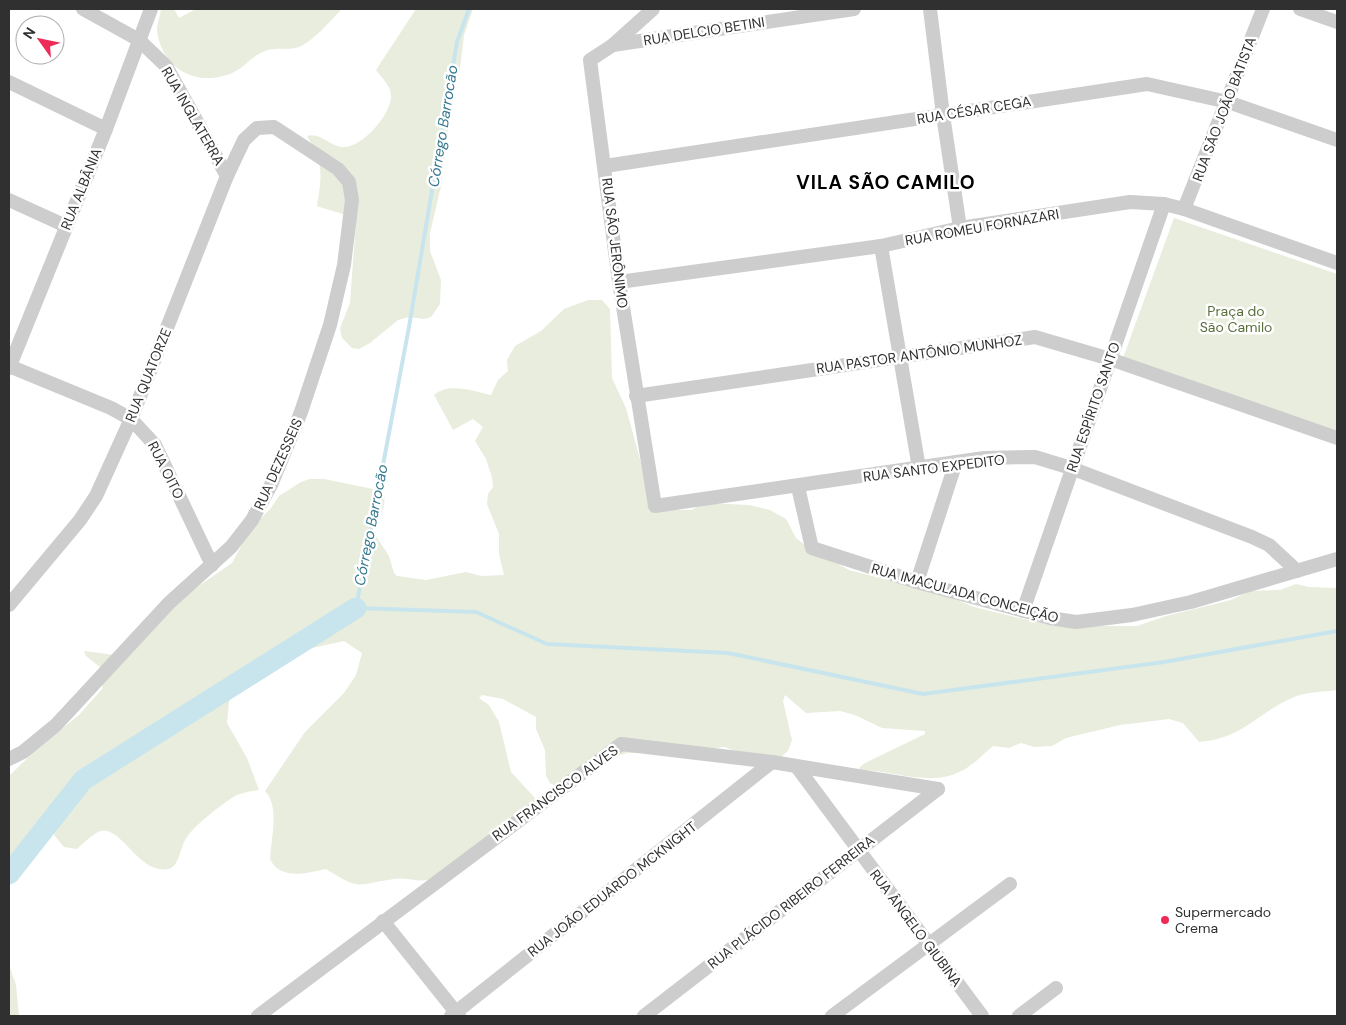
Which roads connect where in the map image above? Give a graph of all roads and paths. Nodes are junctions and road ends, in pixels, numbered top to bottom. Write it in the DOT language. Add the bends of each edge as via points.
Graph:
graph roads {
  1 [pos="83,9"];
  2 [pos="151,9"];
  3 [pos="653,9"];
  4 [pos="854,9"];
  5 [pos="930,9"];
  6 [pos="1263,9"];
  7 [pos="1300,9"];
  8 [pos="1337,22"];
  9 [pos="139,40"];
  10 [pos="613,45"];
  11 [pos="9,82"];
  12 [pos="1228,102"];
  13 [pos="943,115"];
  14 [pos="258,128"];
  15 [pos="106,129"];
  16 [pos="1337,140"];
  17 [pos="605,166"];
  18 [pos="227,176"];
  19 [pos="9,200"];
  20 [pos="1164,204"];
  21 [pos="1184,209"];
  22 [pos="66,226"];
  23 [pos="960,228"];
  24 [pos="881,246"];
  25 [pos="1337,263"];
  26 [pos="619,282"];
  27 [pos="899,356"];
  28 [pos="1110,359"];
  29 [pos="9,367"];
  30 [pos="636,396"];
  31 [pos="131,419"];
  32 [pos="1337,438"];
  33 [pos="956,462"];
  34 [pos="919,468"];
  35 [pos="1071,468"];
  36 [pos="798,487"];
  37 [pos="655,506"];
  38 [pos="1337,559"];
  39 [pos="212,565"];
  40 [pos="1297,570"];
  41 [pos="917,582"];
  42 [pos="9,605"];
  43 [pos="1023,611"];
  44 [pos="9,759"];
  45 [pos="772,762"];
  46 [pos="797,768"];
  47 [pos="938,789"];
  48 [pos="858,850"];
  49 [pos="1010,884"];
  50 [pos="383,921"];
  51 [pos="927,943"];
  52 [pos="1056,988"];
  53 [pos="455,1015"];
  54 [pos="258,1016"];
  55 [pos="644,1016"];
  56 [pos="832,1016"];
  57 [pos="982,1016"];
  58 [pos="1018,1016"];
  1 -- 9 [label="street, RUA INGLATERRA"];
  2 -- 9 [label="street, RUA ALBÂNIA"];
  3 -- 10 [label="street, RUA SÃO JERÔNIMO"];
  4 -- 10 [label="street, RUA DELCIO BETINI"];
  5 -- 13 [label="street"];
  6 -- 12 [label="street, RUA SÃO JOÃO BATISTA"];
  7 -- 8 [label="street"];
  9 -- 15 [label="street, RUA ALBÂNIA"];
  9 -- 18 [label="street, RUA INGLATERRA" via="166,66"];
  10 -- 17 [label="street, RUA SÃO JERÔNIMO" via="590,60"];
  11 -- 15 [label="street"];
  12 -- 13 [label="street, RUA CÉSAR CEGA" via="1147,84"];
  12 -- 16 [label="street, RUA CÉSAR CEGA"];
  12 -- 21 [label="street, RUA SÃO JOÃO BATISTA"];
  13 -- 17 [label="street, RUA CÉSAR CEGA"];
  13 -- 23 [label="street"];
  14 -- 18 [label="street, RUA QUATORZE" via="244,140"];
  14 -- 39 [label="street, RUA DEZESSEIS" via="274,127 338,169 349,182 352,200 344,265 330,326 301,412 272,485 252,520"];
  15 -- 22 [label="street, RUA ALBÂNIA"];
  17 -- 26 [label="street, RUA SÃO JERÔNIMO"];
  18 -- 31 [label="street, RUA QUATORZE"];
  19 -- 22 [label="street"];
  20 -- 21 [label="street, RUA ROMEU FORNAZARI"];
  20 -- 23 [label="street, RUA ROMEU FORNAZARI" via="1130,202"];
  20 -- 28 [label="street, RUA ESPÍRITO SANTO"];
  21 -- 25 [label="street, RUA ROMEU FORNAZARI"];
  22 -- 29 [label="street, RUA ALBÂNIA"];
  23 -- 24 [label="street, RUA ROMEU FORNAZARI"];
  24 -- 26 [label="street, RUA ROMEU FORNAZARI"];
  24 -- 27 [label="street"];
  26 -- 30 [label="street, RUA SÃO JERÔNIMO"];
  27 -- 28 [label="street, RUA PASTOR ANTÔNIO MUNHOZ" via="1035,337"];
  27 -- 30 [label="street, RUA PASTOR ANTÔNIO MUNHOZ"];
  27 -- 34 [label="street"];
  28 -- 32 [label="street, RUA PASTOR ANTÔNIO MUNHOZ"];
  28 -- 35 [label="street, RUA ESPÍRITO SANTO"];
  29 -- 31 [label="street, RUA OITO" via="112,408"];
  30 -- 37 [label="street, RUA SÃO JERÔNIMO"];
  31 -- 39 [label="street, RUA OITO" via="154,445"];
  31 -- 42 [label="street, RUA QUATORZE" via="96,496"];
  33 -- 34 [label="street, RUA SANTO EXPEDITO"];
  33 -- 35 [label="street, RUA SANTO EXPEDITO" via="1036,457"];
  33 -- 41 [label="street"];
  34 -- 36 [label="street, RUA SANTO EXPEDITO"];
  35 -- 40 [label="street, RUA SANTO EXPEDITO" via="1252,537 1269,545"];
  35 -- 43 [label="street, RUA ESPÍRITO SANTO"];
  36 -- 37 [label="street, RUA SANTO EXPEDITO"];
  36 -- 41 [label="street, RUA IMACULADA CONCEIÇÃO" via="812,548"];
  38 -- 40 [label="street"];
  39 -- 44 [label="street, RUA DEZESSEIS" via="170,603 56,725 23,752"];
  40 -- 43 [label="street, RUA IMACULADA CONCEIÇÃO" via="1191,602 1132,615 1076,622"];
  41 -- 43 [label="street, RUA IMACULADA CONCEIÇÃO"];
  45 -- 46 [label="street, RUA FRANCISCO ALVES"];
  45 -- 50 [label="street, RUA FRANCISCO ALVES" via="621,744"];
  45 -- 53 [label="street, RUA JOÃO EDUARDO MCKNIGHT"];
  46 -- 47 [label="street, RUA FRANCISCO ALVES"];
  46 -- 48 [label="street, RUA ÂNGELO GIUBINA"];
  47 -- 48 [label="street, RUA PLÁCIDO RIBEIRO FERREIRA"];
  48 -- 51 [label="street, RUA ÂNGELO GIUBINA"];
  48 -- 55 [label="street, RUA PLÁCIDO RIBEIRO FERREIRA"];
  49 -- 51 [label="street"];
  50 -- 53 [label="street"];
  50 -- 54 [label="street, RUA FRANCISCO ALVES"];
  51 -- 56 [label="street"];
  51 -- 57 [label="street, RUA ÂNGELO GIUBINA"];
  52 -- 58 [label="street"];
}
